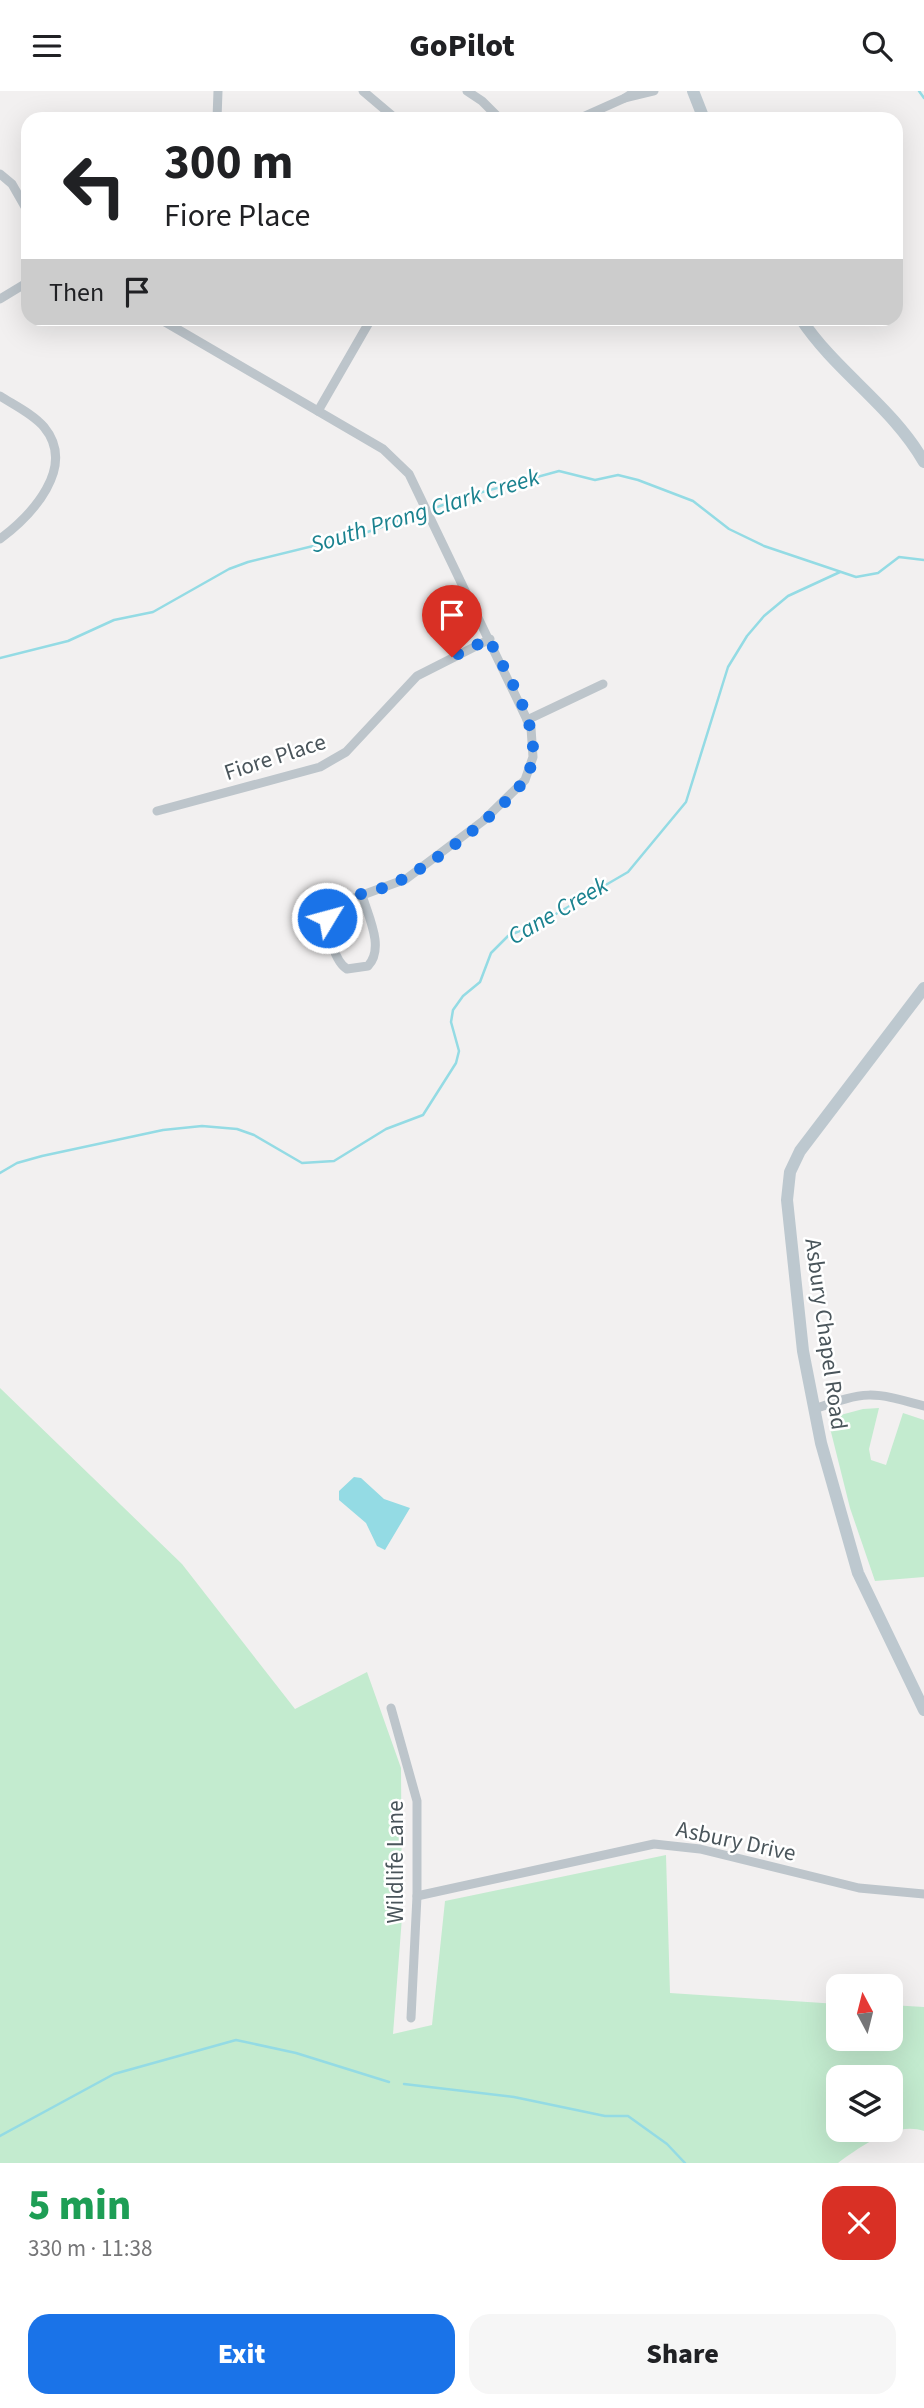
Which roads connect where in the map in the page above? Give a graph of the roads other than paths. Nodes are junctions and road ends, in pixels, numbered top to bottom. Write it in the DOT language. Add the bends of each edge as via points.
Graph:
graph roads {
  1 [pos="218,91"];
  2 [pos="363,91"];
  3 [pos="467,91"];
  4 [pos="636,91"];
  5 [pos="654,91"];
  6 [pos="693,91"];
  7 [pos="625,98"];
  8 [pos="217,112"];
  9 [pos="388,112"];
  10 [pos="493,112"];
  11 [pos="594,112"];
  12 [pos="701,112"];
  13 [pos="0,174"];
  14 [pos="21,200"];
  15 [pos="21,286"];
  16 [pos="0,299"];
  17 [pos="172,326"];
  18 [pos="367,326"];
  19 [pos="806,326"];
  20 [pos="0,396"];
  21 [pos="318,411"];
  22 [pos="924,462"];
  23 [pos="0,539"];
  24 [pos="489,639"];
  25 [pos="603,684"];
  26 [pos="527,720"];
  27 [pos="157,811"];
  28 [pos="362,895"];
  29 [pos="924,988"];
  30 [pos="924,1406"];
  31 [pos="814,1409"];
  32 [pos="391,1708"];
  33 [pos="924,1710"];
  34 [pos="924,1893"];
  35 [pos="417,1896"];
  36 [pos="411,2018"];
  1 -- 8 [label="street"];
  2 -- 9 [label="street"];
  3 -- 10 [label="street"];
  4 -- 7 [label="street"];
  5 -- 7 [label="street"];
  6 -- 12 [label="main road"];
  7 -- 11 [label="street"];
  13 -- 14 [label="street"];
  15 -- 16 [label="street"];
  17 -- 21 [label="street"];
  18 -- 21 [label="street"];
  19 -- 22 [label="main road" via="823,349 888,412"];
  20 -- 23 [label="street" via="42,425 56,453 56,469 48,488 24,518"];
  21 -- 24 [label="street" via="392,456 409,474"];
  24 -- 26 [label="street"];
  24 -- 27 [label="street, Fiore Place" via="417,676 346,752 320,767"];
  25 -- 26 [label="street"];
  26 -- 28 [label="street" via="533,757 525,780 483,821 420,870"];
  28 -- 28 [label="street" via="328,912 338,961 347,969 368,966 375,954"];
  29 -- 31 [label="main road, Asbury Chapel Road" via="800,1151 790,1172 787,1201 793,1264"];
  30 -- 31 [label="street" via="878,1393 858,1394"];
  31 -- 33 [label="main road, Asbury Chapel Road" via="848,1547"];
  32 -- 35 [label="street, Wildlife Lane" via="417,1801"];
  34 -- 35 [label="street, Asbury Drive" via="859,1888 700,1849 654,1844"];
  35 -- 36 [label="street, Wildlife Lane"];
}
